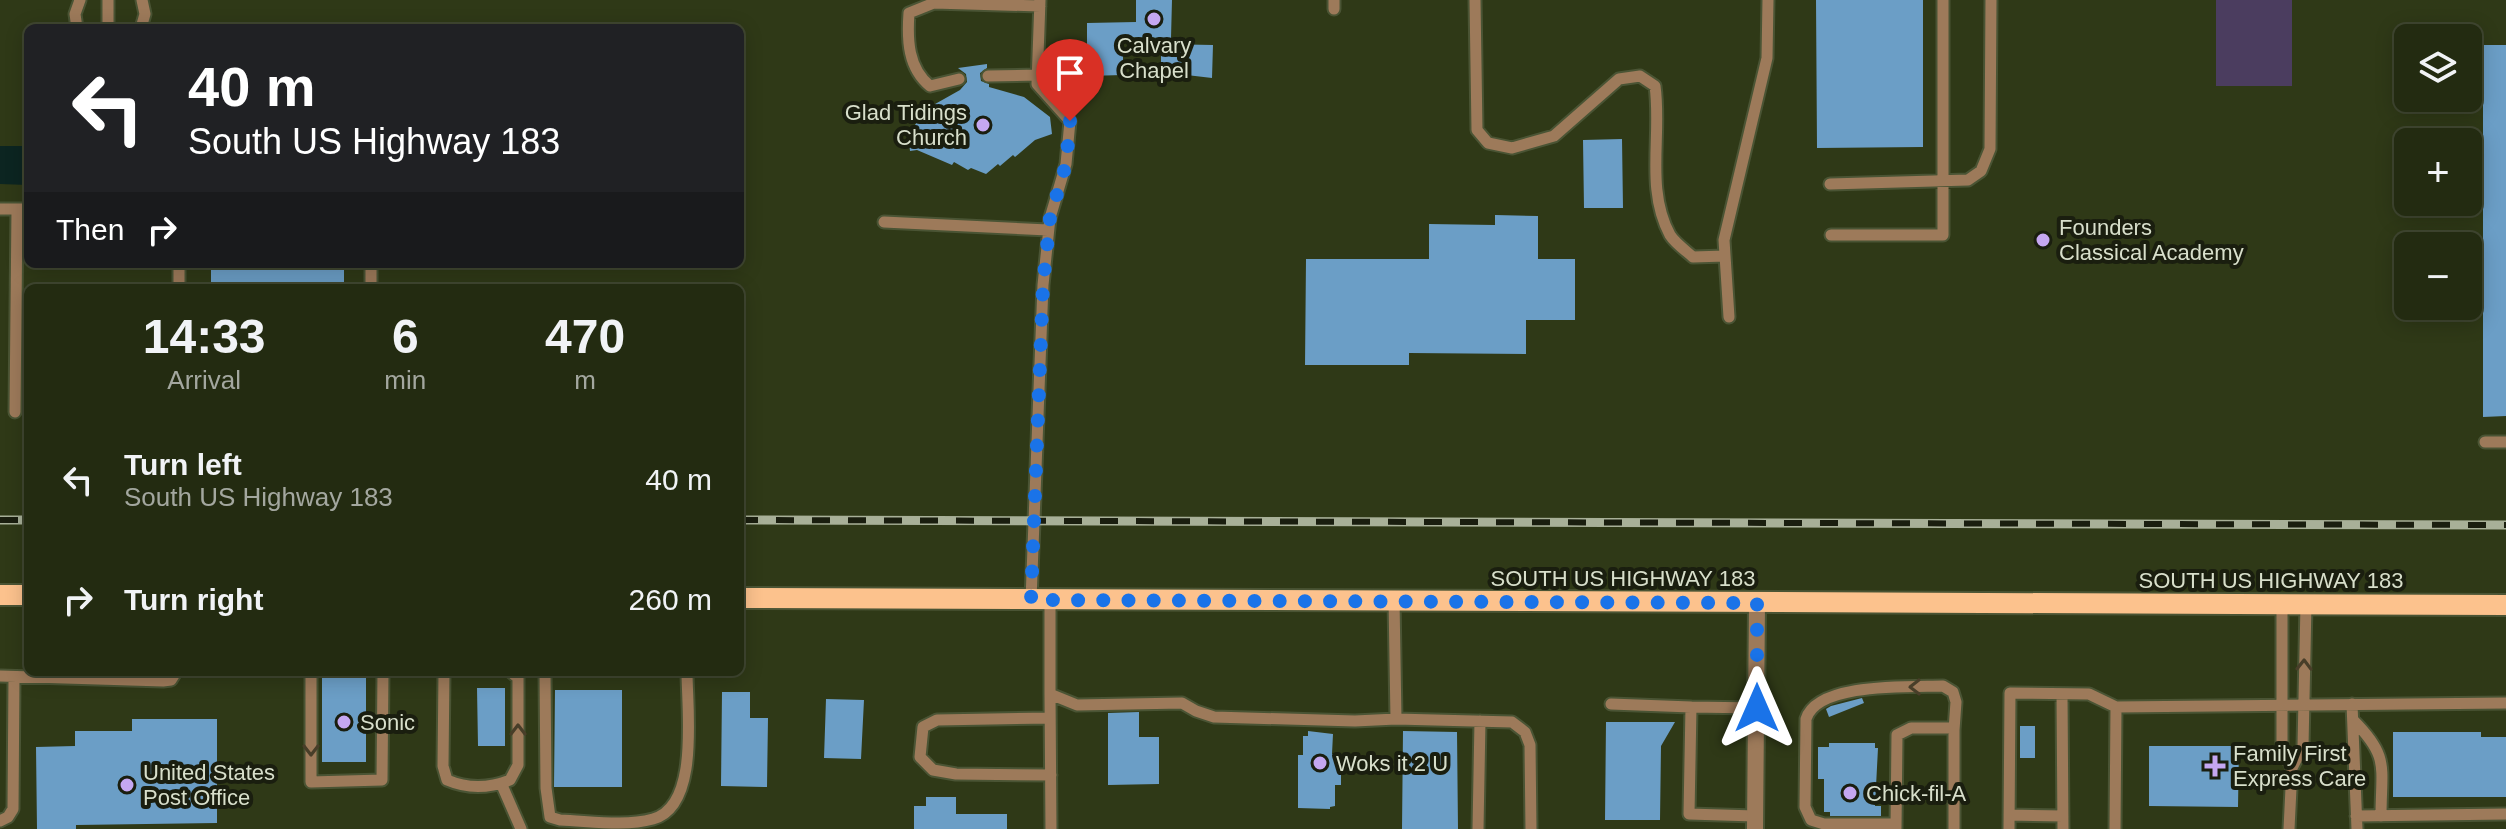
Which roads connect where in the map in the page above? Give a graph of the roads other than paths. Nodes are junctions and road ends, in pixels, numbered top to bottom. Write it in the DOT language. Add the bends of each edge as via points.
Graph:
graph roads {
  1 [pos="80,0"];
  2 [pos="108,0"];
  3 [pos="142,0"];
  4 [pos="1475,0"];
  5 [pos="1768,0"];
  6 [pos="1943,0"];
  7 [pos="1991,0"];
  8 [pos="934,2"];
  9 [pos="1040,3"];
  10 [pos="76,24"];
  11 [pos="108,24"];
  12 [pos="142,24"];
  13 [pos="1038,75"];
  14 [pos="988,76"];
  15 [pos="959,79"];
  16 [pos="1943,181"];
  17 [pos="1830,184"];
  18 [pos="0,209"];
  19 [pos="23,209"];
  20 [pos="884,222"];
  21 [pos="1048,230"];
  22 [pos="1831,235"];
  23 [pos="1725,256"];
  24 [pos="1729,317"];
  25 [pos="15,412"];
  26 [pos="2485,442"];
  27 [pos="2506,442"];
  28 [pos="0,595"];
  29 [pos="24,595"];
  30 [pos="744,598"];
  31 [pos="1041,600"];
  32 [pos="1394,600"];
  33 [pos="1757,603"];
  34 [pos="2282,603"];
  35 [pos="2306,604"];
  36 [pos="2506,605"];
  37 [pos="0,676"];
  38 [pos="174,676"];
  39 [pos="311,676"];
  40 [pos="383,676"];
  41 [pos="444,676"];
  42 [pos="516,676"];
  43 [pos="545,676"];
  44 [pos="687,676"];
  45 [pos="14,677"];
  46 [pos="1050,694"];
  47 [pos="2062,694"];
  48 [pos="2506,703"];
  49 [pos="1611,704"];
  50 [pos="2352,704"];
  51 [pos="2303,706"];
  52 [pos="1691,707"];
  53 [pos="2116,707"];
  54 [pos="2282,707"];
  55 [pos="1757,708"];
  56 [pos="1050,718"];
  57 [pos="1396,719"];
  58 [pos="2353,720"];
  59 [pos="1480,721"];
  60 [pos="1954,730"];
  61 [pos="2292,768"];
  62 [pos="1051,775"];
  63 [pos="501,783"];
  64 [pos="2506,814"];
  65 [pos="2009,815"];
  66 [pos="2356,816"];
  67 [pos="2381,816"];
  68 [pos="0,821"];
  69 [pos="1755,823"];
  70 [pos="2063,823"];
  71 [pos="1896,826"];
  72 [pos="521,829"];
  73 [pos="1051,829"];
  74 [pos="1478,829"];
  75 [pos="1531,829"];
  76 [pos="1954,829"];
  77 [pos="2009,829"];
  78 [pos="2115,829"];
  79 [pos="2289,829"];
  80 [pos="2357,829"];
  1 -- 10 [label="lane"];
  2 -- 11 [label="lane"];
  3 -- 12 [label="lane"];
  4 -- 23 [label="lane" via="1477,130 1488,143 1512,148 1554,136 1619,79 1640,76 1655,86 1659,207 1671,237 1693,257"];
  5 -- 23 [label="lane" via="1767,58 1724,240"];
  6 -- 16 [label="lane"];
  7 -- 16 [label="lane" via="1990,149 1981,171 1968,180"];
  8 -- 9 [label="lane"];
  8 -- 15 [label="lane" via="909,13 906,44 930,86"];
  9 -- 13 [label="lane"];
  13 -- 14 [label="lane"];
  13 -- 21 [label="lane" via="1037,84 1070,121 1066,164"];
  16 -- 17 [label="lane"];
  16 -- 22 [label="lane" via="1943,235"];
  18 -- 19 [label="lane"];
  19 -- 25 [label="lane"];
  20 -- 21 [label="lane"];
  21 -- 31 [label="lane"];
  23 -- 24 [label="lane"];
  26 -- 27 [label="lane"];
  28 -- 29 [label="main road"];
  30 -- 31 [label="main road, SOUTH US HIGHWAY 183"];
  31 -- 32 [label="main road, SOUTH US HIGHWAY 183"];
  31 -- 46 [label="lane"];
  32 -- 33 [label="main road, SOUTH US HIGHWAY 183"];
  32 -- 57 [label="lane"];
  33 -- 34 [label="main road, SOUTH US HIGHWAY 183"];
  33 -- 55 [label="street"];
  34 -- 35 [label="main road, SOUTH US HIGHWAY 183"];
  34 -- 54 [label="lane"];
  35 -- 36 [label="main road, SOUTH US HIGHWAY 183"];
  51 -- 35 [label="lane, one-way"];
  37 -- 45 [label="lane"];
  38 -- 45 [label="lane" via="163,681"];
  39 -- 40 [label="lane, one-way" via="311,782 382,780"];
  41 -- 63 [label="lane" via="447,780 494,787"];
  63 -- 42 [label="lane, one-way" via="510,780 518,765"];
  43 -- 44 [label="lane" via="550,817 636,822 657,818 676,801 686,780"];
  45 -- 68 [label="lane" via="13,809"];
  46 -- 56 [label="lane"];
  46 -- 57 [label="lane" via="1077,705 1182,703 1214,717"];
  47 -- 53 [label="lane" via="2089,694"];
  47 -- 65 [label="lane" via="2010,693"];
  47 -- 70 [label="lane"];
  48 -- 50 [label="lane"];
  49 -- 52 [label="lane"];
  50 -- 51 [label="lane"];
  50 -- 58 [label="lane"];
  51 -- 54 [label="lane"];
  51 -- 61 [label="lane" via="2303,746"];
  52 -- 55 [label="lane"];
  52 -- 69 [label="lane" via="1689,814"];
  53 -- 54 [label="lane"];
  53 -- 78 [label="lane"];
  54 -- 61 [label="lane" via="2282,747"];
  55 -- 69 [label="street"];
  56 -- 62 [label="lane"];
  56 -- 62 [label="lane" via="937,720 923,727 920,757 933,770 956,774"];
  57 -- 59 [label="lane"];
  58 -- 66 [label="lane"];
  58 -- 67 [label="lane" via="2381,755"];
  59 -- 74 [label="lane"];
  59 -- 75 [label="lane" via="1512,722 1525,732 1530,745"];
  60 -- 71 [label="lane" via="1911,728 1897,735"];
  60 -- 71 [label="lane, one-way" via="1956,702 1943,686 1859,688 1808,710 1805,807 1811,820"];
  60 -- 76 [label="lane"];
  61 -- 79 [label="lane"];
  62 -- 73 [label="lane"];
  63 -- 72 [label="lane"];
  64 -- 67 [label="lane"];
  65 -- 70 [label="lane"];
  65 -- 77 [label="lane"];
  66 -- 67 [label="lane"];
  66 -- 80 [label="lane"];
}
